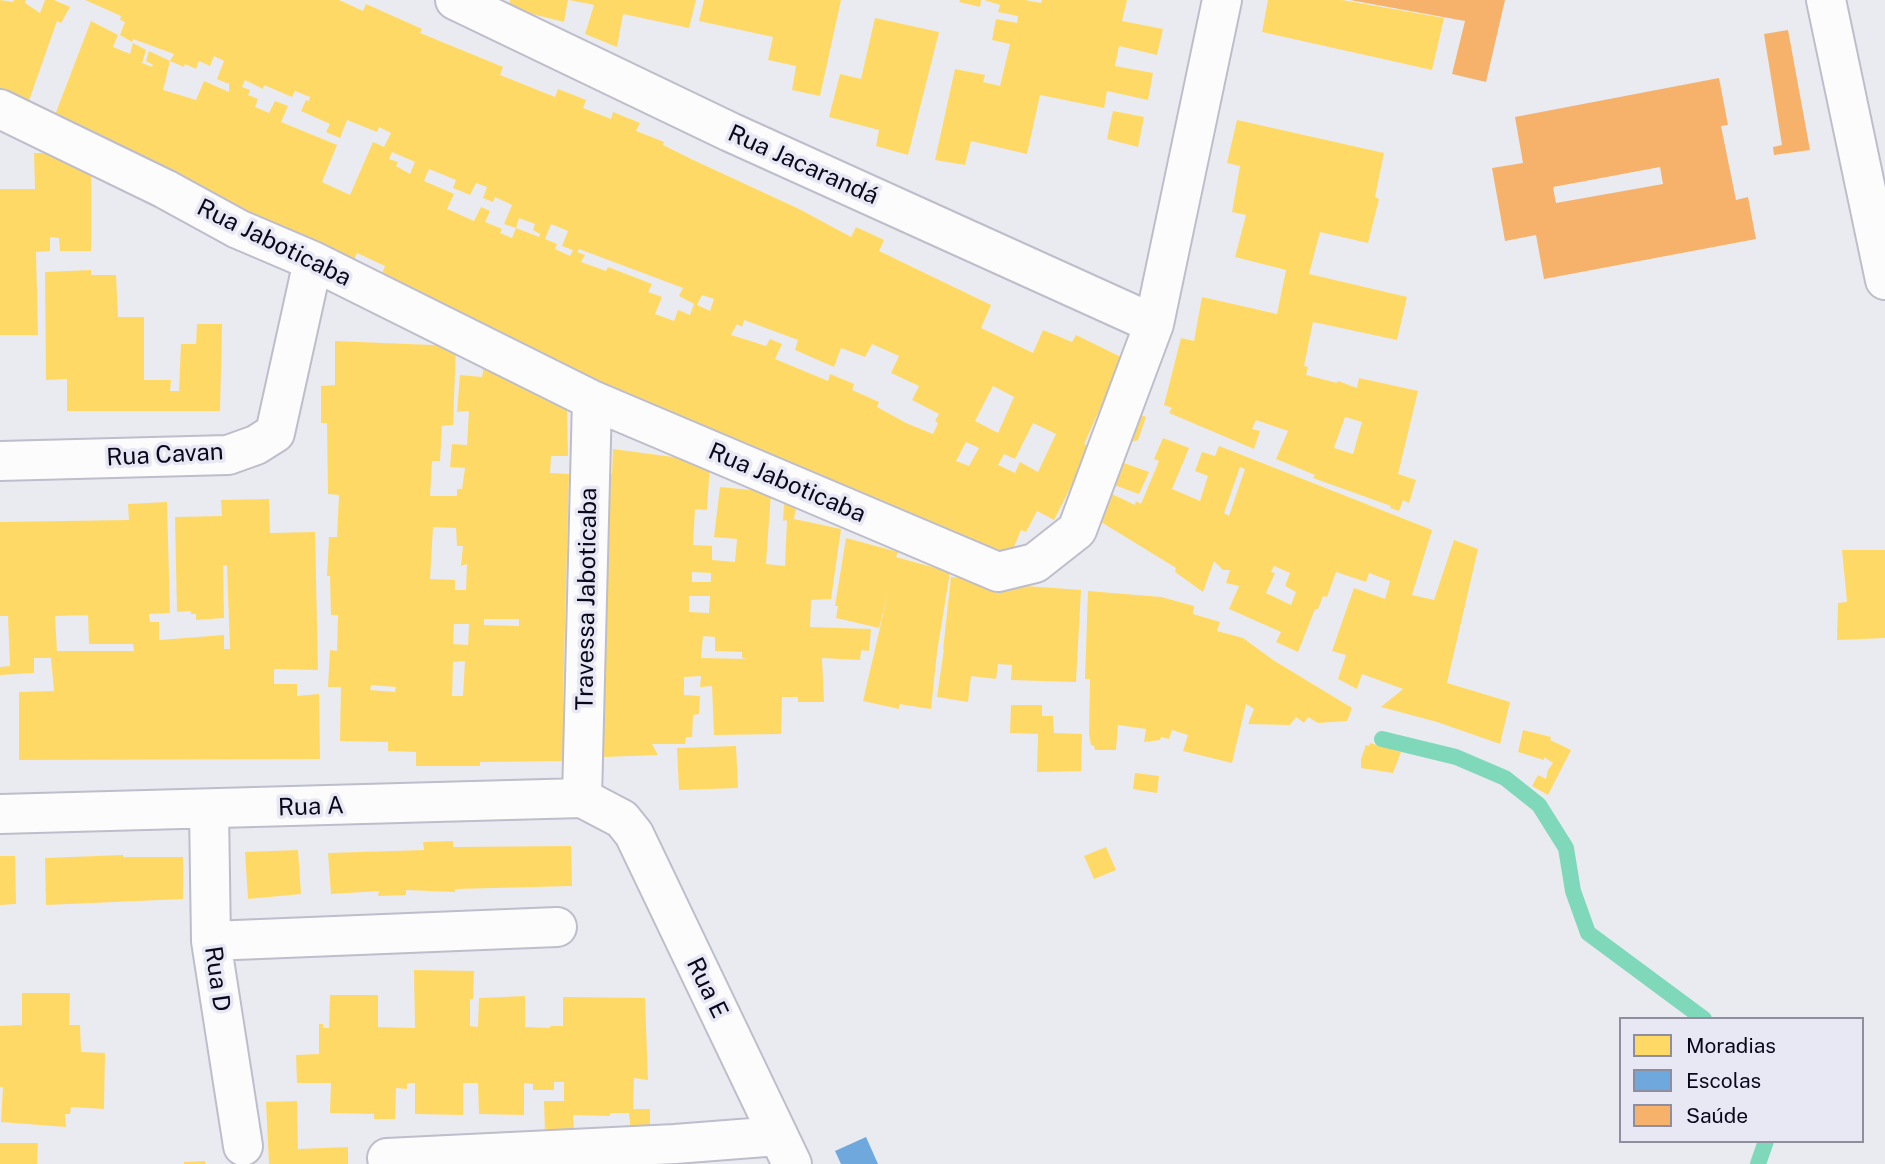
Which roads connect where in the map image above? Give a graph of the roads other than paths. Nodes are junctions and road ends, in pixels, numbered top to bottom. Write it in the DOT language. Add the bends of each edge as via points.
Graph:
graph roads {
  1 [pos="455,0"];
  2 [pos="1222,0"];
  3 [pos="1826,0"];
  4 [pos="0,109"];
  5 [pos="313,261"];
  6 [pos="1885,280"];
  7 [pos="1154,324"];
  8 [pos="592,400"];
  9 [pos="0,461"];
  10 [pos="582,798"];
  11 [pos="209,810"];
  12 [pos="0,814"];
  13 [pos="617,816"];
  14 [pos="557,927"];
  15 [pos="211,941"];
  16 [pos="243,1146"];
  17 [pos="785,1150"];
  18 [pos="387,1158"];
  1 -- 7 [label="street, Rua Jacarandá" via="730,132"];
  2 -- 7 [label="street, Rua Jaboticaba"];
  3 -- 6 [label="street"];
  4 -- 5 [label="street, Rua Jaboticaba" via="238,229"];
  5 -- 8 [label="street, Rua Jaboticaba"];
  5 -- 9 [label="street, Rua Cavan" via="275,433 228,455"];
  7 -- 8 [label="street, Rua Jaboticaba" via="1077,530 1035,563 998,572"];
  8 -- 10 [label="street, Travessa Jaboticaba"];
  10 -- 11 [label="street, Rua A"];
  10 -- 13 [label="street, Rua A"];
  11 -- 12 [label="street, Rua A"];
  11 -- 15 [label="street, Rua D"];
  13 -- 17 [label="street, Rua E" via="634,834"];
  14 -- 15 [label="street"];
  15 -- 16 [label="street, Rua D"];
  17 -- 18 [label="street" via="675,1144"];
}
